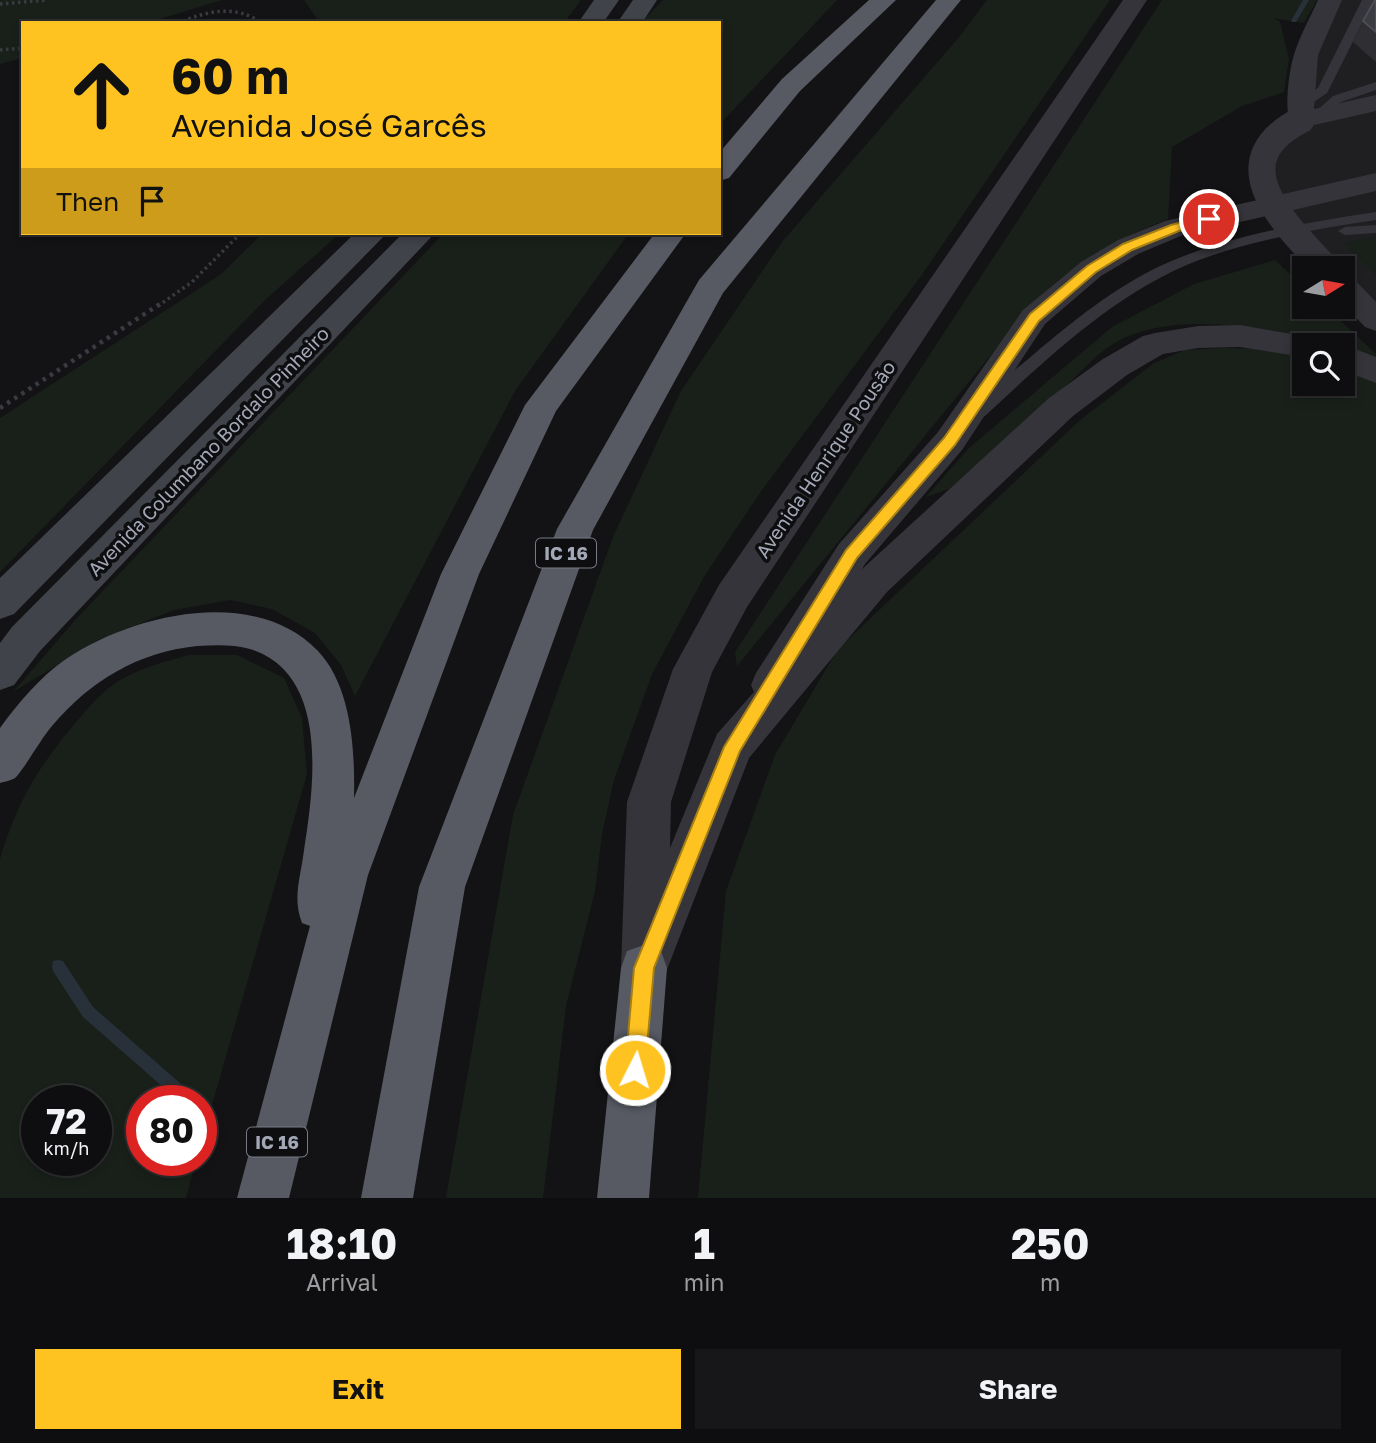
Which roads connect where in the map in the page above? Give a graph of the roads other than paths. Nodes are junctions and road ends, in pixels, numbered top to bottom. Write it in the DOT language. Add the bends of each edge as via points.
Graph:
graph roads {
  1 [pos="607,0"];
  2 [pos="645,0"];
  3 [pos="884,0"];
  4 [pos="950,0"];
  5 [pos="1135,0"];
  6 [pos="1330,0"];
  7 [pos="1368,0"];
  8 [pos="591,21"];
  9 [pos="630,21"];
  10 [pos="1376,86"];
  11 [pos="1376,103"];
  12 [pos="1307,113"];
  13 [pos="721,171"];
  14 [pos="1376,182"];
  15 [pos="1376,208"];
  16 [pos="1376,216"];
  17 [pos="1333,223"];
  18 [pos="1376,229"];
  19 [pos="370,235"];
  20 [pos="418,235"];
  21 [pos="670,235"];
  22 [pos="1279,235"];
  23 [pos="1315,256"];
  24 [pos="1355,298"];
  25 [pos="1376,320"];
  26 [pos="1292,344"];
  27 [pos="1355,362"];
  28 [pos="1376,371"];
  29 [pos="950,441"];
  30 [pos="0,603"];
  31 [pos="0,673"];
  32 [pos="732,747"];
  33 [pos="0,764"];
  34 [pos="644,968"];
  35 [pos="292,1085"];
  36 [pos="263,1198"];
  37 [pos="387,1198"];
  38 [pos="623,1198"];
  1 -- 8 [label="main road"];
  2 -- 9 [label="main road"];
  3 -- 13 [label="highway" via="791,85"];
  4 -- 37 [label="highway, IC 16" via="710,287 575,528 442,887"];
  5 -- 34 [label="street, Avenida Henrique Pousão" via="733,596 693,669 649,802"];
  6 -- 12 [label="street" via="1306,55"];
  7 -- 12 [label="lane" via="1330,80"];
  10 -- 12 [label="lane"];
  11 -- 12 [label="street"];
  12 -- 23 [label="street, bridge" via="1267,145 1261,162 1262,181 1281,219"];
  14 -- 29 [label="street" via="1175,228 1091,269 1034,317"];
  15 -- 17 [label="lane"];
  16 -- 17 [label="lane"];
  17 -- 22 [label="lane"];
  18 -- 22 [label="lane"];
  19 -- 30 [label="main road, Avenida Columbano Bordalo Pinheiro"];
  20 -- 31 [label="main road, Avenida Columbano Bordalo Pinheiro" via="26,639"];
  21 -- 35 [label="highway, IC 16" via="542,405 460,574 346,876"];
  22 -- 29 [label="lane" via="1195,257 1149,279 1032,363"];
  24 -- 25 [label="street"];
  26 -- 32 [label="street" via="1240,336 1198,337 1155,344 1115,367 1061,407 874,581"];
  27 -- 28 [label="street"];
  29 -- 32 [label="street" via="852,554"];
  32 -- 34 [label="street"];
  33 -- 35 [label="highway" via="15,739 80,672 160,634 204,627 247,630 304,662 322,695 333,740 329,830"];
  34 -- 38 [label="highway"];
  35 -- 36 [label="highway, IC 16"];
}
